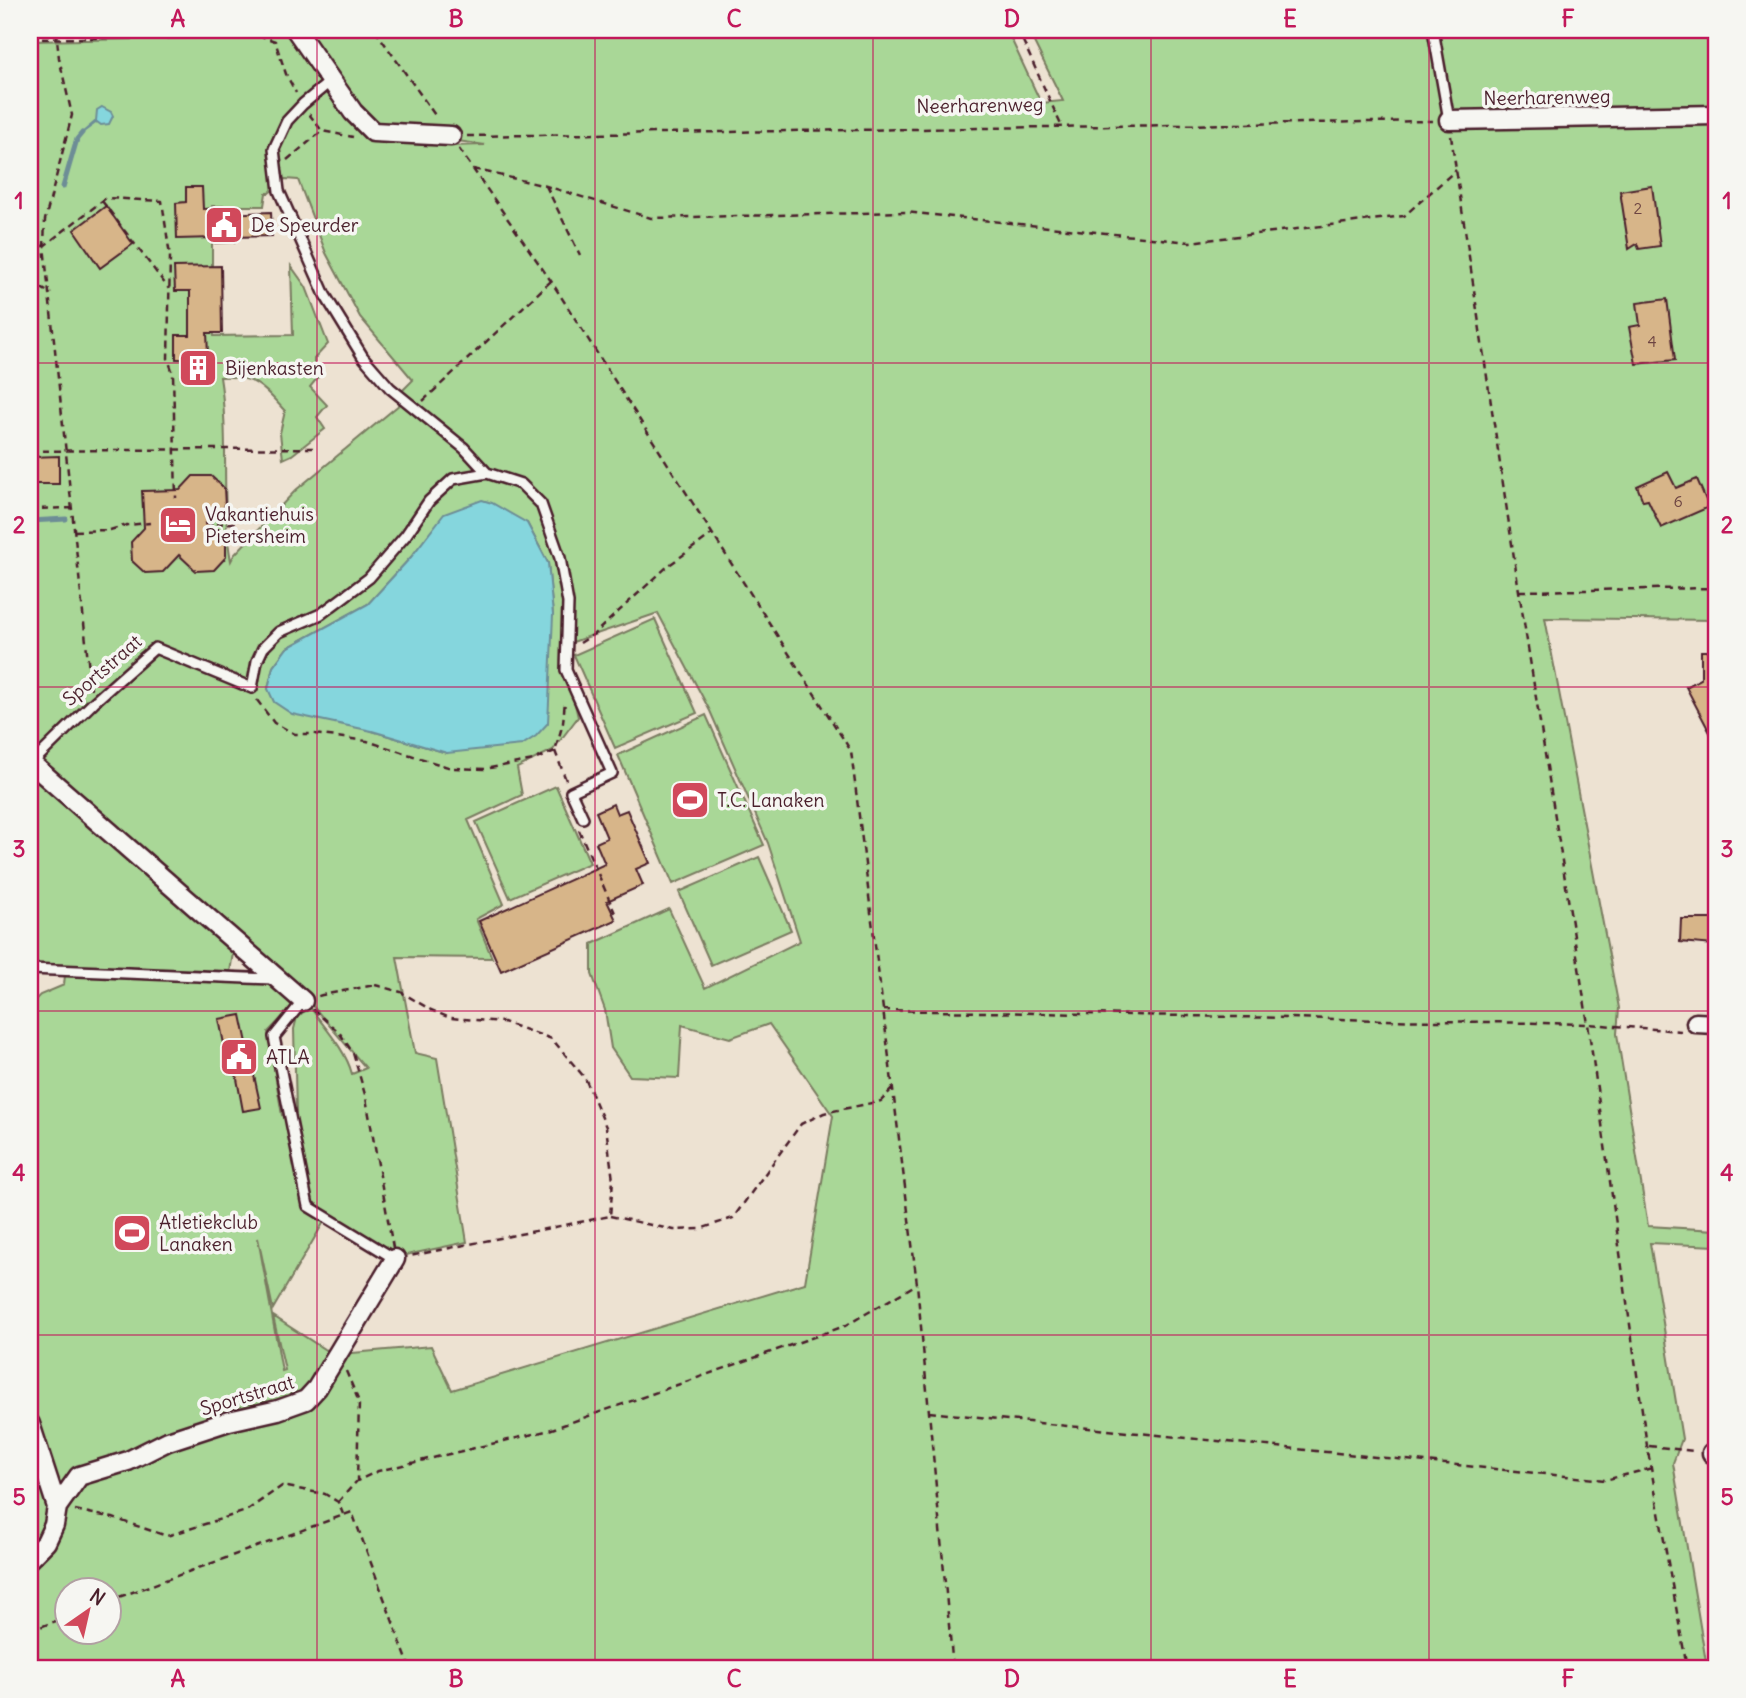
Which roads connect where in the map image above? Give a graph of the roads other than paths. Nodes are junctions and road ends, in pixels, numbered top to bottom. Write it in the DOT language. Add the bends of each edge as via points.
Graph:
graph roads {
  1 [pos="296,30"];
  2 [pos="1433,30"];
  3 [pos="332,80"];
  4 [pos="1716,114"];
  5 [pos="1449,121"];
  6 [pos="451,136"];
  7 [pos="487,473"];
  8 [pos="31,764"];
  9 [pos="583,818"];
  10 [pos="30,969"];
  11 [pos="277,979"];
  12 [pos="303,1001"];
  13 [pos="1696,1023"];
  14 [pos="1716,1024"];
  15 [pos="395,1259"];
  16 [pos="30,1424"];
  17 [pos="57,1507"];
  18 [pos="30,1558"];
  1 -- 3 [label="street"];
  2 -- 5 [label="lane"];
  3 -- 6 [label="street" via="353,113 373,132"];
  3 -- 7 [label="lane" via="287,121 274,149 279,191 325,295 363,357 390,388 464,448"];
  4 -- 5 [label="street, Neerharenweg"];
  7 -- 8 [label="lane, Sportstraat" via="453,479 429,501 369,578 321,614 279,632 263,648 252,688 155,648"];
  7 -- 9 [label="lane" via="522,484 541,504 560,558 568,603 566,670 612,773 571,792"];
  8 -- 11 [label="street"];
  10 -- 11 [label="lane"];
  11 -- 12 [label="street"];
  12 -- 15 [label="lane" via="274,1037 308,1206"];
  13 -- 14 [label="street"];
  15 -- 17 [label="street, Sportstraat" via="306,1400 168,1441 128,1461 79,1476"];
  16 -- 17 [label="street"];
  17 -- 18 [label="street, Sportstraat" via="46,1542"];
}
